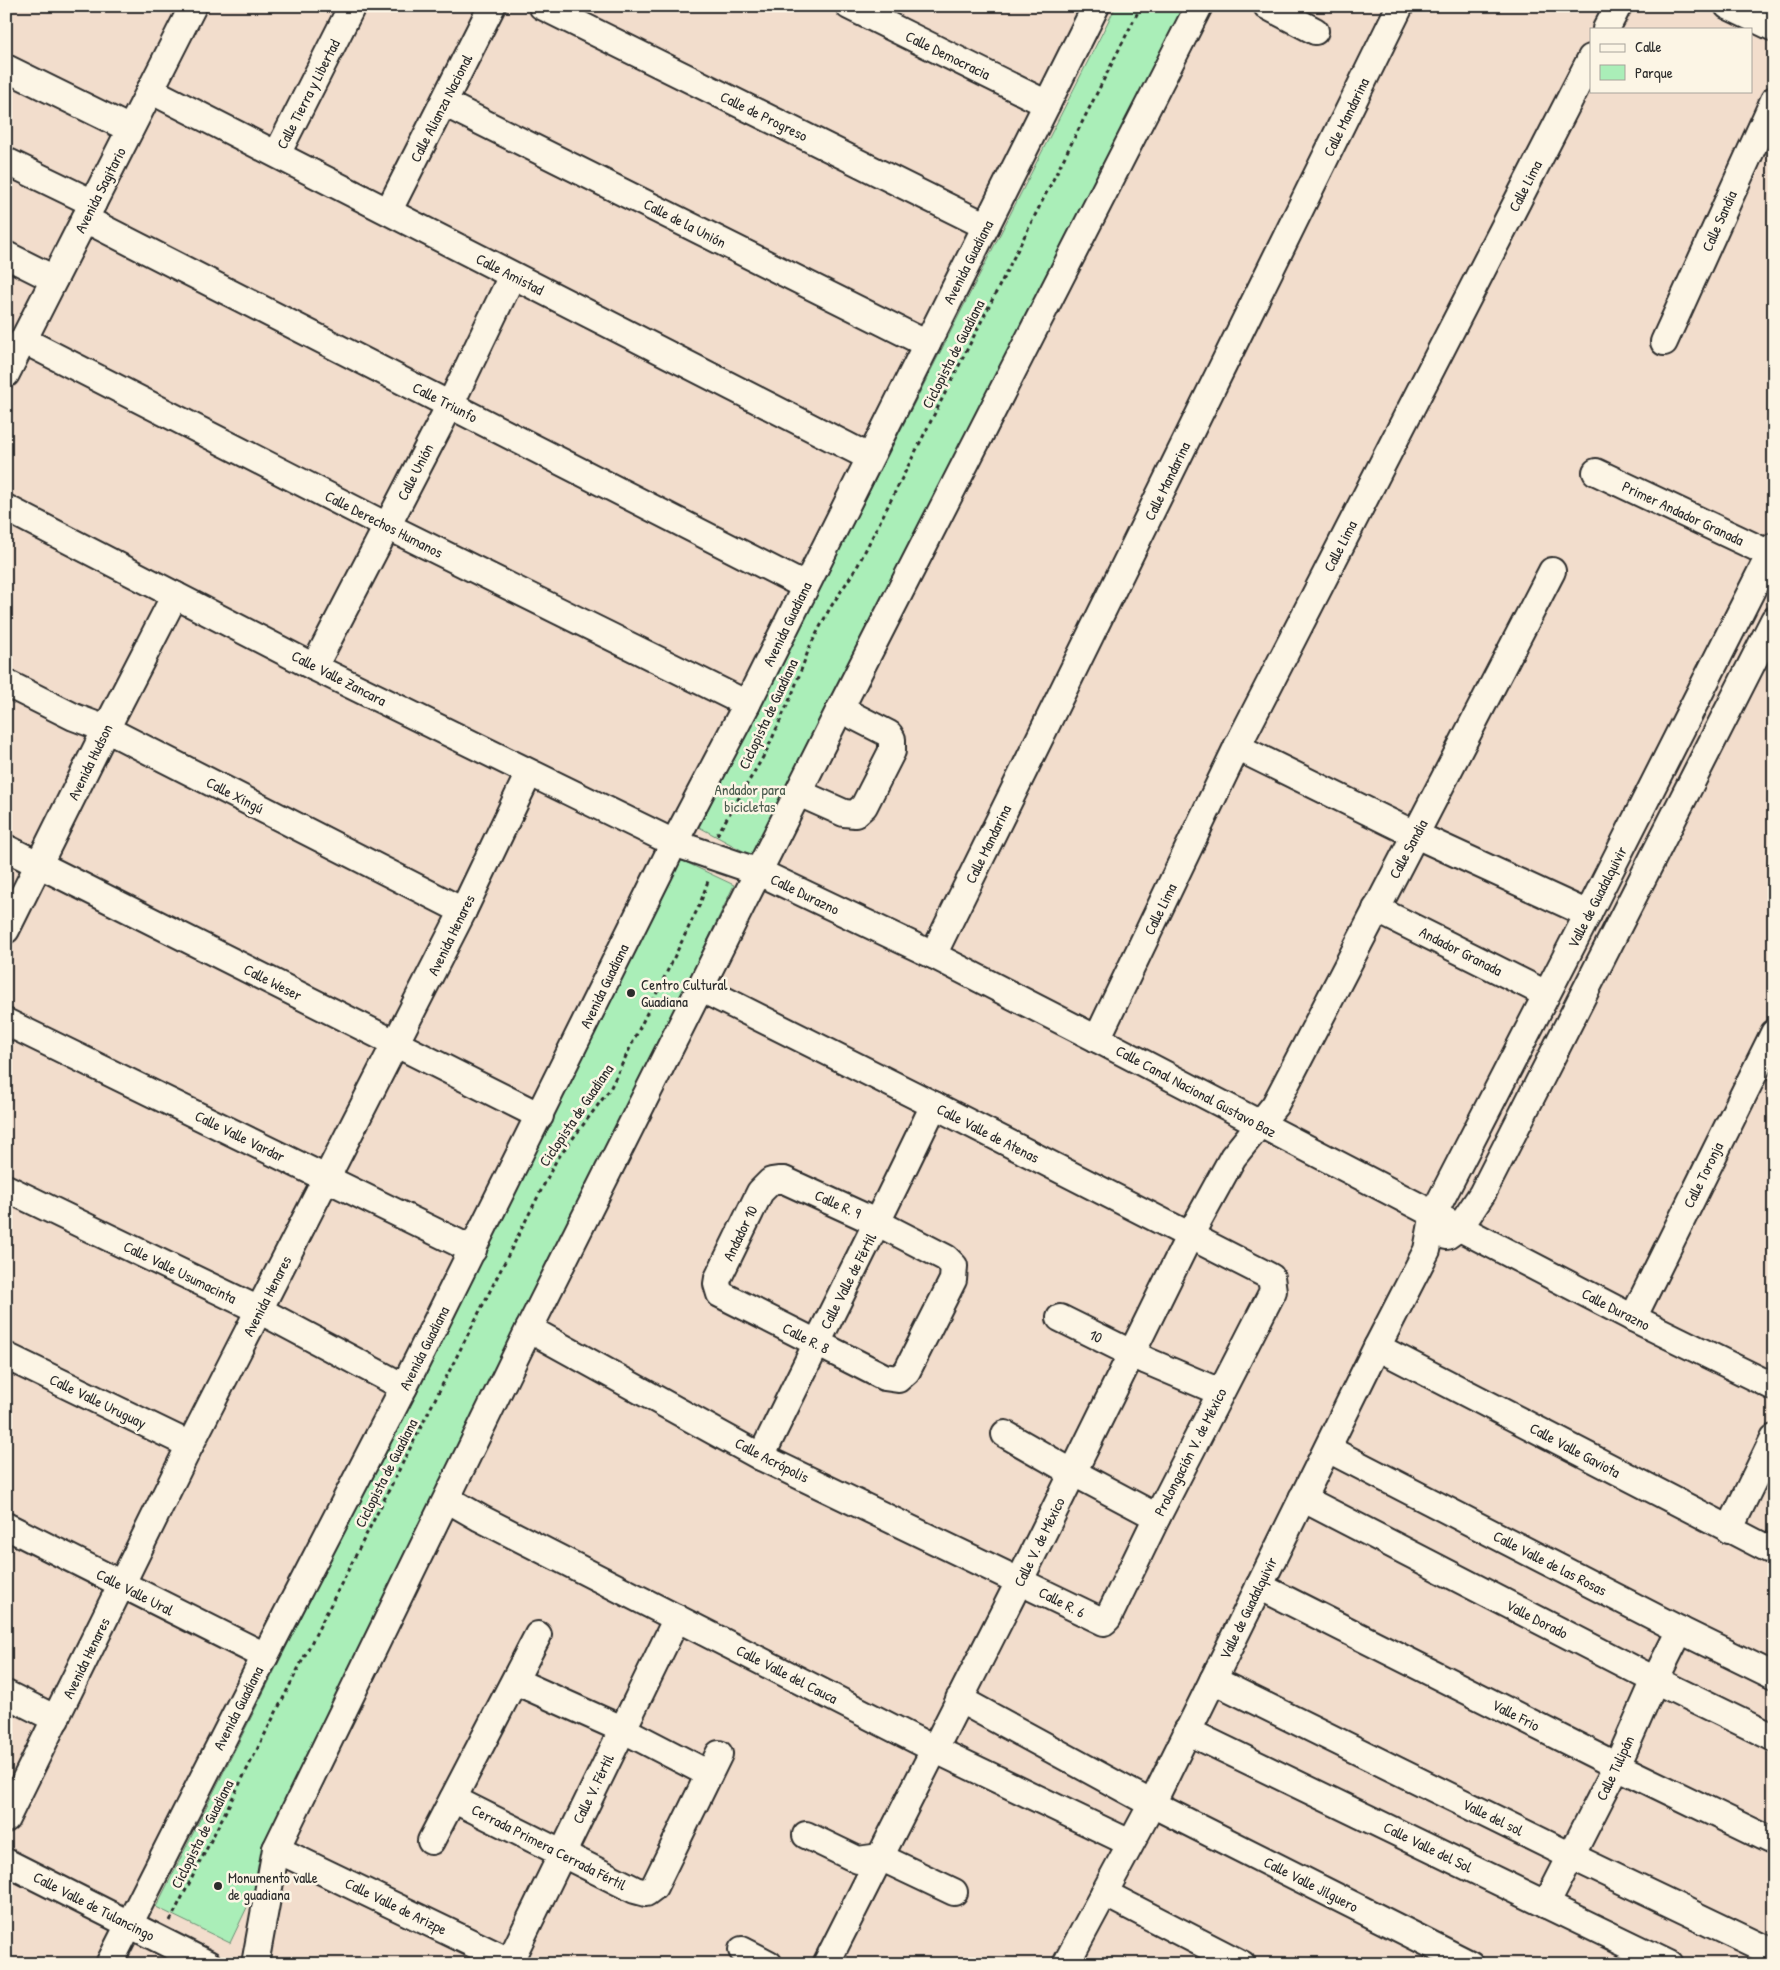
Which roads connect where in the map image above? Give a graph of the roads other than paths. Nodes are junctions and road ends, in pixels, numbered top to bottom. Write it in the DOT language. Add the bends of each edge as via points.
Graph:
graph roads {
  1 [pos="193,6"];
  2 [pos="352,6"];
  3 [pos="492,6"];
  4 [pos="542,6"];
  5 [pos="849,6"];
  6 [pos="1096,6"];
  7 [pos="1199,6"];
  8 [pos="1267,6"];
  9 [pos="1400,6"];
  10 [pos="1618,6"];
  11 [pos="1728,6"];
  12 [pos="1607,28"];
  13 [pos="1774,28"];
  14 [pos="1315,31"];
  15 [pos="1590,60"];
  16 [pos="6,68"];
  17 [pos="150,90"];
  18 [pos="1774,100"];
  19 [pos="444,103"];
  20 [pos="1047,104"];
  21 [pos="130,129"];
  22 [pos="277,154"];
  23 [pos="6,161"];
  24 [pos="389,210"];
  25 [pos="89,211"];
  26 [pos="986,226"];
  27 [pos="6,255"];
  28 [pos="512,276"];
  29 [pos="54,279"];
  30 [pos="1664,342"];
  31 [pos="927,344"];
  32 [pos="13,355"];
  33 [pos="450,405"];
  34 [pos="870,457"];
  35 [pos="1596,472"];
  36 [pos="6,508"];
  37 [pos="387,526"];
  38 [pos="1772,550"];
  39 [pos="1552,570"];
  40 [pos="805,586"];
  41 [pos="175,595"];
  42 [pos="1774,620"];
  43 [pos="314,667"];
  44 [pos="6,682"];
  45 [pos="747,704"];
  46 [pos="840,709"];
  47 [pos="106,729"];
  48 [pos="1237,747"];
  49 [pos="529,773"];
  50 [pos="799,793"];
  51 [pos="1416,835"];
  52 [pos="674,844"];
  53 [pos="6,848"];
  54 [pos="39,864"];
  55 [pos="759,872"];
  56 [pos="1376,909"];
  57 [pos="463,911"];
  58 [pos="1588,914"];
  59 [pos="6,930"];
  60 [pos="933,955"];
  61 [pos="700,988"];
  62 [pos="1546,994"];
  63 [pos="6,1022"];
  64 [pos="1774,1033"];
  65 [pos="1097,1039"];
  66 [pos="396,1044"];
  67 [pos="934,1105"];
  68 [pos="540,1116"];
  69 [pos="1258,1124"];
  70 [pos="328,1178"];
  71 [pos="771,1181"];
  72 [pos="6,1188"];
  73 [pos="1434,1213"];
  74 [pos="878,1223"];
  75 [pos="1460,1227"];
  76 [pos="1189,1237"];
  77 [pos="473,1250"];
  78 [pos="1427,1250"];
  79 [pos="1273,1281"];
  80 [pos="718,1290"];
  81 [pos="259,1310"];
  82 [pos="1060,1318"];
  83 [pos="1633,1318"];
  84 [pos="529,1329"];
  85 [pos="816,1343"];
  86 [pos="1378,1347"];
  87 [pos="1132,1354"];
  88 [pos="6,1356"];
  89 [pos="898,1379"];
  90 [pos="404,1387"];
  91 [pos="1774,1387"];
  92 [pos="1220,1392"];
  93 [pos="1005,1434"];
  94 [pos="1774,1438"];
  95 [pos="190,1445"];
  96 [pos="1328,1450"];
  97 [pos="761,1457"];
  98 [pos="1074,1472"];
  99 [pos="1302,1498"];
  100 [pos="447,1499"];
  101 [pos="1157,1517"];
  102 [pos="6,1526"];
  103 [pos="1729,1530"];
  104 [pos="1774,1552"];
  105 [pos="1020,1580"];
  106 [pos="122,1586"];
  107 [pos="1259,1586"];
  108 [pos="677,1618"];
  109 [pos="1104,1622"];
  110 [pos="1680,1630"];
  111 [pos="538,1635"];
  112 [pos="265,1656"];
  113 [pos="1774,1676"];
  114 [pos="515,1680"];
  115 [pos="1213,1680"];
  116 [pos="1655,1680"];
  117 [pos="6,1694"];
  118 [pos="959,1699"];
  119 [pos="56,1720"];
  120 [pos="622,1729"];
  121 [pos="1187,1731"];
  122 [pos="1774,1738"];
  123 [pos="934,1749"];
  124 [pos="1617,1766"];
  125 [pos="452,1799"];
  126 [pos="1152,1804"];
  127 [pos="6,1819"];
  128 [pos="806,1835"];
  129 [pos="431,1841"];
  130 [pos="1774,1842"];
  131 [pos="1130,1843"];
  132 [pos="276,1849"];
  133 [pos="562,1852"];
  134 [pos="1571,1856"];
  135 [pos="880,1857"];
  136 [pos="6,1862"];
  137 [pos="954,1892"];
  138 [pos="1104,1893"];
  139 [pos="1546,1904"];
  140 [pos="128,1922"];
  141 [pos="742,1950"];
  142 [pos="1774,1953"];
  143 [pos="513,1962"];
  144 [pos="109,1964"];
  145 [pos="208,1964"];
  146 [pos="256,1964"];
  147 [pos="769,1964"];
  148 [pos="826,1964"];
  149 [pos="1066,1964"];
  150 [pos="1242,1964"];
  151 [pos="1470,1964"];
  152 [pos="1669,1964"];
  1 -- 17 [label="street, Avenida Sagitario"];
  2 -- 22 [label="street, Calle Tierra y Libertad"];
  3 -- 19 [label="street, Calle Alianza Nacional"];
  4 -- 26 [label="street, Calle de Progreso"];
  5 -- 20 [label="street, Calle Democracia"];
  6 -- 20 [label="street, Avenida Guadiana"];
  7 -- 46 [label="street"];
  8 -- 14 [label="street"];
  9 -- 60 [label="street, Calle Mandarina"];
  10 -- 12 [label="street"];
  11 -- 13 [label="street"];
  15 -- 48 [label="street, Calle Lima"];
  16 -- 21 [label="street"];
  17 -- 21 [label="street, Avenida Sagitario"];
  17 -- 22 [label="street, Calle Amistad"];
  18 -- 30 [label="street, Calle Sandia"];
  19 -- 24 [label="street, Calle Alianza Nacional"];
  19 -- 31 [label="street, Calle de la Unión"];
  20 -- 26 [label="street, Avenida Guadiana"];
  21 -- 25 [label="street, Avenida Sagitario"];
  22 -- 24 [label="street, Calle Amistad"];
  23 -- 25 [label="street, Calle Triunfo"];
  24 -- 28 [label="street, Calle Amistad"];
  25 -- 29 [label="street, Avenida Sagitario"];
  25 -- 33 [label="street, Calle Triunfo"];
  26 -- 31 [label="street, Avenida Guadiana"];
  27 -- 29 [label="street"];
  28 -- 33 [label="street, Calle Unión"];
  28 -- 34 [label="street, Calle Amistad"];
  29 -- 32 [label="street, Avenida Sagitario"];
  31 -- 34 [label="street, Avenida Guadiana"];
  32 -- 37 [label="street, Calle Derechos Humanos"];
  33 -- 37 [label="street, Calle Unión"];
  33 -- 40 [label="street, Calle Triunfo"];
  34 -- 40 [label="street, Avenida Guadiana"];
  35 -- 38 [label="street, Primer Andador Granada"];
  36 -- 41 [label="street, Calle Valle Zancara"];
  37 -- 43 [label="street, Calle Unión"];
  37 -- 45 [label="street, Calle Derechos Humanos"];
  38 -- 58 [label="street, Valle de Guadalquivir"];
  39 -- 51 [label="street, Calle Sandia"];
  40 -- 45 [label="street, Avenida Guadiana"];
  41 -- 43 [label="street, Calle Valle Zancara"];
  41 -- 47 [label="street, Avenida Hudson"];
  42 -- 75 [label="street, Valle de Guadalquivir" via="1482,1194"];
  43 -- 49 [label="street, Calle Valle Zancara"];
  44 -- 47 [label="street, Calle Xingú" via="74,717"];
  45 -- 52 [label="street, Avenida Guadiana"];
  46 -- 50 [label="street"];
  46 -- 50 [label="street" via="889,734 892,751 864,806 855,814 844,813"];
  47 -- 54 [label="street, Avenida Hudson"];
  47 -- 57 [label="street, Calle Xingú"];
  48 -- 51 [label="street"];
  48 -- 65 [label="street, Calle Lima"];
  49 -- 52 [label="street, Calle Valle Zancara"];
  49 -- 57 [label="street, Avenida Henares"];
  50 -- 55 [label="street"];
  51 -- 56 [label="street, Calle Sandia"];
  51 -- 58 [label="street"];
  52 -- 55 [label="street, Calle Durazno"];
  52 -- 68 [label="street, Avenida Guadiana"];
  53 -- 54 [label="street, Calle Weser"];
  54 -- 59 [label="street, Avenida Hudson"];
  54 -- 66 [label="street, Calle Weser"];
  55 -- 60 [label="street, Calle Durazno"];
  55 -- 61 [label="street"];
  56 -- 62 [label="street, Andador Granada"];
  56 -- 69 [label="street, Calle Sandia" via="1275,1105"];
  57 -- 66 [label="street, Avenida Henares"];
  58 -- 62 [label="street, Valle de Guadalquivir"];
  60 -- 65 [label="street, Calle Canal Nacional Gustavo Baz"];
  61 -- 67 [label="street, Calle Valle de Atenas"];
  61 -- 84 [label="street"];
  62 -- 73 [label="street, Valle de Guadalquivir"];
  63 -- 70 [label="street, Calle Valle Vardar"];
  64 -- 83 [label="street, Calle Toronja"];
  65 -- 69 [label="street, Calle Canal Nacional Gustavo Baz"];
  66 -- 68 [label="street, Calle Weser"];
  66 -- 70 [label="street, Avenida Henares"];
  67 -- 74 [label="street, Calle Valle de Fértil"];
  67 -- 76 [label="street, Calle Valle de Atenas"];
  68 -- 77 [label="street, Avenida Guadiana"];
  69 -- 73 [label="street, Calle Canal Nacional Gustavo Baz"];
  69 -- 76 [label="street, Calle V. de México" via="1233,1157"];
  70 -- 77 [label="street, Calle Valle Vardar"];
  70 -- 81 [label="street, Avenida Henares"];
  71 -- 74 [label="street, Calle R. 9" via="784,1180"];
  71 -- 80 [label="street, Andador 10" via="760,1192 722,1269"];
  72 -- 81 [label="street, Calle Valle Usumacinta"];
  73 -- 75 [label="street, Calle Canal Nacional Gustavo Baz"];
  73 -- 78 [label="street, Valle de Guadalquivir"];
  74 -- 85 [label="street, Calle Valle de Fértil"];
  74 -- 89 [label="street, Calle R. 9" via="946,1258 954,1266 953,1280 907,1371"];
  75 -- 78 [label="street, Valle de Guadalquivir"];
  75 -- 83 [label="street, Calle Durazno"];
  76 -- 79 [label="street, Calle Valle de Atenas" via="1271,1277"];
  76 -- 87 [label="street, Calle V. de México"];
  77 -- 90 [label="street, Avenida Guadiana"];
  78 -- 86 [label="street, Valle de Guadalquivir"];
  79 -- 92 [label="street, Prolongación V. de México" via="1273,1291"];
  80 -- 85 [label="street, Calle R. 8" via="724,1297"];
  81 -- 90 [label="street, Calle Valle Usumacinta"];
  81 -- 95 [label="street, Avenida Henares"];
  82 -- 87 [label="street, 10"];
  83 -- 91 [label="street, Calle Durazno"];
  84 -- 97 [label="street, Calle Acrópolis"];
  84 -- 100 [label="street"];
  85 -- 89 [label="street, Calle R. 8" via="884,1377"];
  85 -- 97 [label="street, Calle Valle de Fértil"];
  86 -- 96 [label="street, Valle de Guadalquivir"];
  86 -- 103 [label="street, Calle Valle Gaviota"];
  87 -- 92 [label="street"];
  87 -- 98 [label="street, Calle V. de México"];
  88 -- 95 [label="street, Calle Valle Uruguay"];
  90 -- 112 [label="street, Avenida Guadiana"];
  92 -- 101 [label="street, Prolongación V. de México"];
  93 -- 98 [label="street"];
  94 -- 103 [label="street"];
  95 -- 106 [label="street, Avenida Henares"];
  96 -- 99 [label="street, Valle de Guadalquivir"];
  96 -- 110 [label="street, Calle Valle de las Rosas"];
  97 -- 105 [label="street, Calle Acrópolis"];
  98 -- 101 [label="street"];
  98 -- 105 [label="street, Calle V. de México"];
  99 -- 107 [label="street, Valle de Guadalquivir"];
  99 -- 116 [label="street, Valle Dorado"];
  100 -- 108 [label="street, Calle Valle del Cauca"];
  100 -- 132 [label="street"];
  101 -- 109 [label="street, Prolongación V. de México"];
  102 -- 106 [label="street, Calle Valle Ural"];
  103 -- 104 [label="street, Calle Valle Gaviota"];
  105 -- 109 [label="street, Calle R. 6"];
  105 -- 118 [label="street, Calle V. de México"];
  106 -- 112 [label="street, Calle Valle Ural"];
  106 -- 119 [label="street, Avenida Henares"];
  107 -- 115 [label="street, Valle de Guadalquivir"];
  107 -- 124 [label="street, Valle Frio"];
  108 -- 120 [label="street, Calle V. Fértil"];
  108 -- 123 [label="street, Calle Valle del Cauca"];
  110 -- 113 [label="street, Calle Valle de las Rosas"];
  110 -- 116 [label="street, Calle Tulipán"];
  111 -- 114 [label="street"];
  112 -- 140 [label="street, Avenida Guadiana"];
  114 -- 120 [label="street"];
  114 -- 125 [label="street"];
  115 -- 121 [label="street, Valle de Guadalquivir"];
  115 -- 134 [label="street, Valle del sol"];
  116 -- 122 [label="street, Valle Dorado"];
  116 -- 124 [label="street, Calle Tulipán"];
  117 -- 119 [label="street"];
  118 -- 123 [label="street, Calle V. de México"];
  118 -- 126 [label="street"];
  119 -- 127 [label="street, Avenida Henares"];
  120 -- 133 [label="street, Calle V. Fértil"];
  120 -- 133 [label="street, Cerrada Primera Cerrada Fértil" via="714,1764 654,1887 646,1893"];
  121 -- 126 [label="street, Valle de Guadalquivir"];
  121 -- 139 [label="street, Calle Valle del Sol"];
  123 -- 131 [label="street, Calle Valle del Cauca"];
  123 -- 135 [label="street, Calle V. de México"];
  124 -- 130 [label="street, Valle Frio"];
  124 -- 134 [label="street, Calle Tulipán"];
  125 -- 129 [label="street"];
  125 -- 133 [label="street, Cerrada Primera Cerrada Fértil"];
  126 -- 131 [label="street, Valle de Guadalquivir"];
  126 -- 151 [label="street, Calle Valle Jilguero"];
  128 -- 135 [label="street" via="858,1860"];
  131 -- 138 [label="street, Valle de Guadalquivir"];
  132 -- 143 [label="street, Calle Valle de Arizpe"];
  132 -- 146 [label="street"];
  133 -- 143 [label="street, Calle V. Fértil"];
  134 -- 139 [label="street, Calle Tulipán"];
  134 -- 142 [label="street, Valle del sol"];
  135 -- 137 [label="street"];
  135 -- 148 [label="street, Calle V. de México"];
  136 -- 140 [label="street, Calle Valle de Tulancingo"];
  138 -- 149 [label="street, Valle de Guadalquivir"];
  138 -- 150 [label="street"];
  139 -- 152 [label="street, Calle Valle del Sol"];
  140 -- 144 [label="street, Avenida Guadiana"];
  140 -- 145 [label="street, Calle Valle de Tulancingo"];
  141 -- 147 [label="street"];
}
